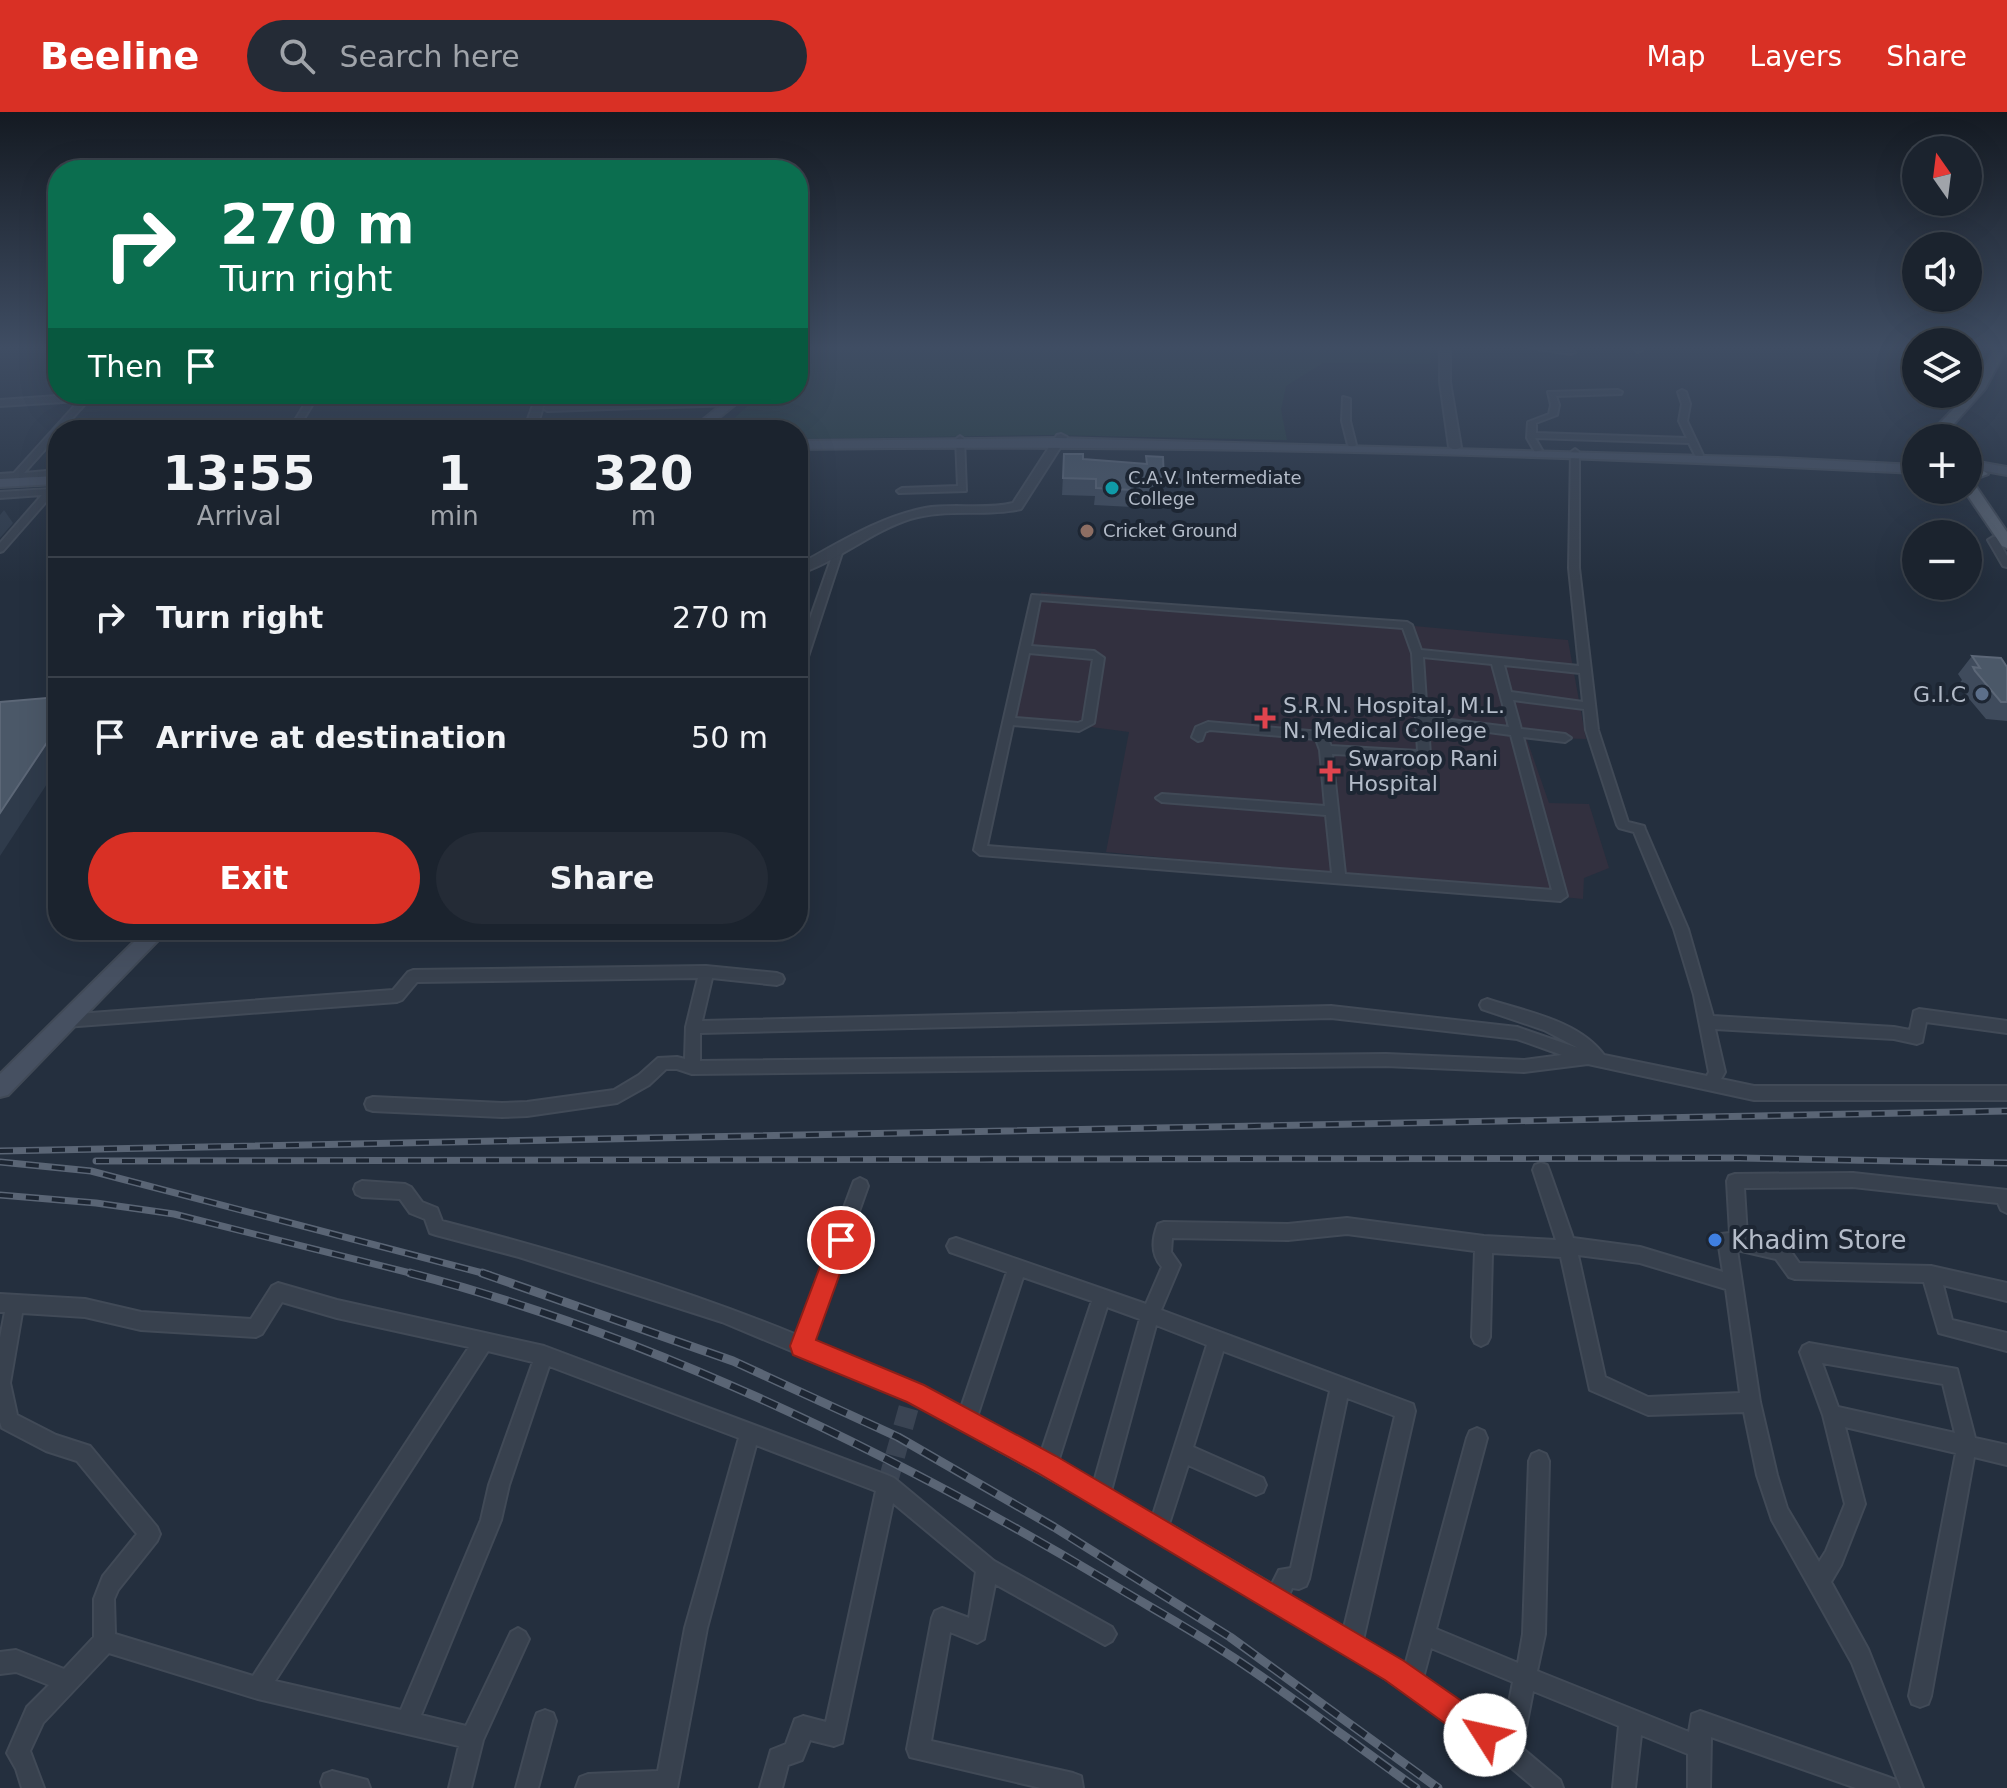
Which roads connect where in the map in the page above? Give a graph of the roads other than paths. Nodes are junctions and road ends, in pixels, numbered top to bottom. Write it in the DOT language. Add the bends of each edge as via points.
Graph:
graph roads {
  1 [pos="1347,426"];
  2 [pos="1452,426"];
  3 [pos="1532,426"];
  4 [pos="1686,426"];
  5 [pos="1531,435"];
  6 [pos="48,439"];
  7 [pos="1059,440"];
  8 [pos="960,441"];
  9 [pos="1693,441"];
  10 [pos="808,443"];
  11 [pos="1352,445"];
  12 [pos="1455,447"];
  13 [pos="1538,450"];
  14 [pos="1575,454"];
  15 [pos="1699,455"];
  16 [pos="1902,465"];
  17 [pos="1902,466"];
  18 [pos="2007,471"];
  19 [pos="1982,473"];
  20 [pos="48,475"];
  21 [pos="1982,475"];
  22 [pos="2007,477"];
  23 [pos="4,486"];
  24 [pos="48,487"];
  25 [pos="902,491"];
  26 [pos="1982,493"];
  27 [pos="48,496"];
  28 [pos="2006,540"];
  29 [pos="0,549"];
  30 [pos="838,550"];
  31 [pos="808,564"];
  32 [pos="2007,564"];
  33 [pos="808,639"];
  34 [pos="1025,649"];
  35 [pos="1417,653"];
  36 [pos="1497,661"];
  37 [pos="1585,670"];
  38 [pos="1506,695"];
  39 [pos="1589,706"];
  40 [pos="1422,720"];
  41 [pos="1009,721"];
  42 [pos="1516,731"];
  43 [pos="1198,737"];
  44 [pos="1565,738"];
  45 [pos="1326,750"];
  46 [pos="1162,798"];
  47 [pos="1332,811"];
  48 [pos="1339,879"];
  49 [pos="138,940"];
  50 [pos="140,940"];
  51 [pos="706,972"];
  52 [pos="777,979"];
  53 [pos="1487,1005"];
  54 [pos="65,1021"];
  55 [pos="1707,1022"];
  56 [pos="693,1027"];
  57 [pos="2007,1027"];
  58 [pos="1594,1059"];
  59 [pos="692,1068"];
  60 [pos="0,1069"];
  61 [pos="1711,1083"];
  62 [pos="0,1088"];
  63 [pos="2007,1093"];
  64 [pos="373,1104"];
  65 [pos="1541,1170"];
  66 [pos="860,1186"];
  67 [pos="362,1189"];
  68 [pos="2007,1205"];
  69 [pos="1739,1243"];
  70 [pos="1484,1244"];
  71 [pos="956,1246"];
  72 [pos="1567,1247"];
  73 [pos="1017,1269"];
  74 [pos="1931,1274"];
  75 [pos="1732,1283"];
  76 [pos="2007,1292"];
  77 [pos="1102,1296"];
  78 [pos="8,1303"];
  79 [pos="1150,1315"];
  80 [pos="1481,1337"];
  81 [pos="484,1341"];
  82 [pos="1217,1342"];
  83 [pos="2007,1342"];
  84 [pos="802,1346"];
  85 [pos="544,1355"];
  86 [pos="1340,1387"];
  87 [pos="1751,1402"];
  88 [pos="1832,1415"];
  89 [pos="966,1421"];
  90 [pos="750,1434"];
  91 [pos="1477,1438"];
  92 [pos="1967,1445"];
  93 [pos="1182,1452"];
  94 [pos="2007,1455"];
  95 [pos="1539,1461"];
  96 [pos="1047,1465"];
  97 [pos="887,1485"];
  98 [pos="1256,1485"];
  99 [pos="1100,1495"];
  100 [pos="1158,1529"];
  101 [pos="987,1568"];
  102 [pos="1819,1581"];
  103 [pos="1276,1599"];
  104 [pos="1105,1634"];
  105 [pos="1424,1635"];
  106 [pos="518,1639"];
  107 [pos="105,1641"];
  108 [pos="1351,1644"];
  109 [pos="0,1663"];
  110 [pos="1526,1677"];
  111 [pos="65,1680"];
  112 [pos="1411,1683"];
  113 [pos="258,1688"];
  114 [pos="1920,1696"];
  115 [pos="1631,1720"];
  116 [pos="545,1721"];
  117 [pos="407,1723"];
  118 [pos="472,1738"];
  119 [pos="1700,1748"];
  120 [pos="1510,1752"];
  121 [pos="332,1782"];
  122 [pos="666,1785"];
  123 [pos="33,1788"];
  124 [pos="359,1788"];
  125 [pos="460,1788"];
  126 [pos="527,1788"];
  127 [pos="587,1788"];
  128 [pos="771,1788"];
  129 [pos="1072,1788"];
  130 [pos="1552,1788"];
  131 [pos="1624,1788"];
  132 [pos="1699,1788"];
  133 [pos="1888,1788"];
  134 [pos="1912,1788"];
  1 -- 11 [label="street"];
  2 -- 12 [label="street"];
  3 -- 5 [label="street"];
  4 -- 9 [label="street"];
  5 -- 9 [label="street"];
  5 -- 13 [label="street"];
  6 -- 23 [label="street"];
  7 -- 8 [label="main road"];
  7 -- 11 [label="main road"];
  7 -- 14 [label="main road"];
  7 -- 30 [label="street" via="1017,506 978,513 923,512"];
  8 -- 10 [label="main road"];
  8 -- 25 [label="street" via="963,489"];
  9 -- 15 [label="street"];
  11 -- 12 [label="main road"];
  12 -- 13 [label="main road"];
  13 -- 14 [label="main road"];
  14 -- 15 [label="main road"];
  14 -- 17 [label="main road"];
  14 -- 37 [label="street" via="1574,568"];
  15 -- 16 [label="main road"];
  18 -- 19 [label="main road"];
  20 -- 23 [label="street"];
  21 -- 22 [label="main road"];
  23 -- 24 [label="main road"];
  26 -- 28 [label="main road"];
  27 -- 29 [label="street"];
  28 -- 32 [label="street" via="1993,540"];
  30 -- 31 [label="street"];
  30 -- 33 [label="street"];
  34 -- 35 [label="street" via="1036,597 1407,625"];
  34 -- 41 [label="street"];
  34 -- 41 [label="street" via="1099,658 1088,723 1079,727"];
  35 -- 36 [label="street"];
  35 -- 40 [label="street"];
  36 -- 37 [label="street"];
  36 -- 38 [label="street"];
  37 -- 39 [label="street"];
  38 -- 39 [label="street"];
  38 -- 42 [label="street"];
  39 -- 55 [label="street" via="1623,825 1639,829 1657,870 1681,929"];
  40 -- 42 [label="street"];
  40 -- 45 [label="street" via="1424,755"];
  41 -- 48 [label="street" via="980,850"];
  42 -- 44 [label="street"];
  42 -- 48 [label="street" via="1560,896"];
  43 -- 45 [label="street" via="1208,726 1321,736"];
  45 -- 47 [label="street"];
  46 -- 47 [label="street"];
  47 -- 48 [label="street"];
  49 -- 60 [label="main road"];
  50 -- 54 [label="main road"];
  51 -- 52 [label="street"];
  51 -- 54 [label="street" via="413,976 397,996"];
  51 -- 56 [label="street"];
  53 -- 58 [label="street" via="1580,1039 1594,1050"];
  54 -- 62 [label="main road"];
  55 -- 57 [label="street" via="1917,1038 1919,1015"];
  55 -- 61 [label="street" via="1717,1072"];
  56 -- 58 [label="street" via="1331,1012 1517,1033"];
  56 -- 59 [label="street"];
  58 -- 59 [label="street" via="1524,1066 1372,1060"];
  58 -- 61 [label="street"];
  59 -- 64 [label="street" via="663,1063 617,1096 527,1109"];
  61 -- 63 [label="street" via="1754,1093"];
  65 -- 72 [label="street"];
  66 -- 84 [label="street"];
  67 -- 84 [label="street" via="405,1192 416,1208 431,1213 436,1227 722,1313"];
  68 -- 69 [label="street" via="2004,1196 1853,1180 1735,1181"];
  69 -- 74 [label="street" via="1781,1252 1795,1271"];
  69 -- 75 [label="street" via="1727,1240"];
  70 -- 72 [label="street"];
  70 -- 79 [label="street" via="1347,1226 1288,1232 1164,1230 1162,1255 1171,1265"];
  70 -- 80 [label="street"];
  71 -- 73 [label="street"];
  72 -- 75 [label="street" via="1640,1255"];
  72 -- 87 [label="street" via="1597,1383 1648,1406"];
  73 -- 77 [label="street"];
  73 -- 89 [label="street"];
  74 -- 76 [label="street"];
  74 -- 83 [label="street" via="1945,1327"];
  75 -- 87 [label="street"];
  77 -- 79 [label="street"];
  77 -- 96 [label="street"];
  78 -- 81 [label="street" via="85,1308 141,1321 256,1328 278,1292"];
  78 -- 107 [label="street" via="1,1383 9,1421 83,1453 150,1534 107,1591"];
  79 -- 82 [label="street"];
  79 -- 99 [label="street"];
  81 -- 85 [label="street"];
  81 -- 113 [label="street"];
  82 -- 86 [label="street"];
  82 -- 93 [label="street"];
  84 -- 89 [label="street" via="913,1392"];
  85 -- 90 [label="street"];
  85 -- 117 [label="street" via="491,1520"];
  86 -- 103 [label="street" via="1299,1579 1286,1577"];
  86 -- 108 [label="street" via="1406,1411"];
  87 -- 102 [label="street" via="1779,1513"];
  88 -- 92 [label="street"];
  88 -- 92 [label="street" via="1809,1352 1950,1376"];
  88 -- 102 [label="street" via="1855,1504"];
  89 -- 96 [label="street"];
  90 -- 97 [label="street"];
  90 -- 122 [label="street" via="696,1628"];
  91 -- 105 [label="street"];
  92 -- 94 [label="street"];
  92 -- 114 [label="street"];
  93 -- 98 [label="street"];
  93 -- 100 [label="street"];
  95 -- 110 [label="street" via="1534,1634"];
  96 -- 99 [label="street"];
  97 -- 101 [label="street"];
  97 -- 128 [label="street" via="834,1735 803,1727 794,1752 779,1758"];
  99 -- 100 [label="street"];
  100 -- 103 [label="street"];
  101 -- 104 [label="street"];
  101 -- 129 [label="street" via="977,1632 942,1618 918,1749 1073,1784"];
  102 -- 134 [label="street" via="1860,1657"];
  103 -- 108 [label="street"];
  105 -- 110 [label="street"];
  105 -- 112 [label="street"];
  106 -- 118 [label="street"];
  107 -- 111 [label="street"];
  107 -- 113 [label="street"];
  108 -- 112 [label="street"];
  109 -- 111 [label="street" via="16,1661"];
  110 -- 115 [label="street"];
  110 -- 120 [label="street"];
  111 -- 123 [label="street" via="35,1715 18,1753"];
  112 -- 120 [label="street"];
  113 -- 117 [label="street"];
  115 -- 119 [label="street"];
  115 -- 131 [label="street"];
  116 -- 126 [label="street"];
  117 -- 118 [label="street"];
  118 -- 125 [label="street"];
  119 -- 132 [label="street"];
  119 -- 133 [label="street" via="1700,1722"];
  120 -- 130 [label="street"];
  121 -- 124 [label="street"];
  122 -- 127 [label="street"];
}
